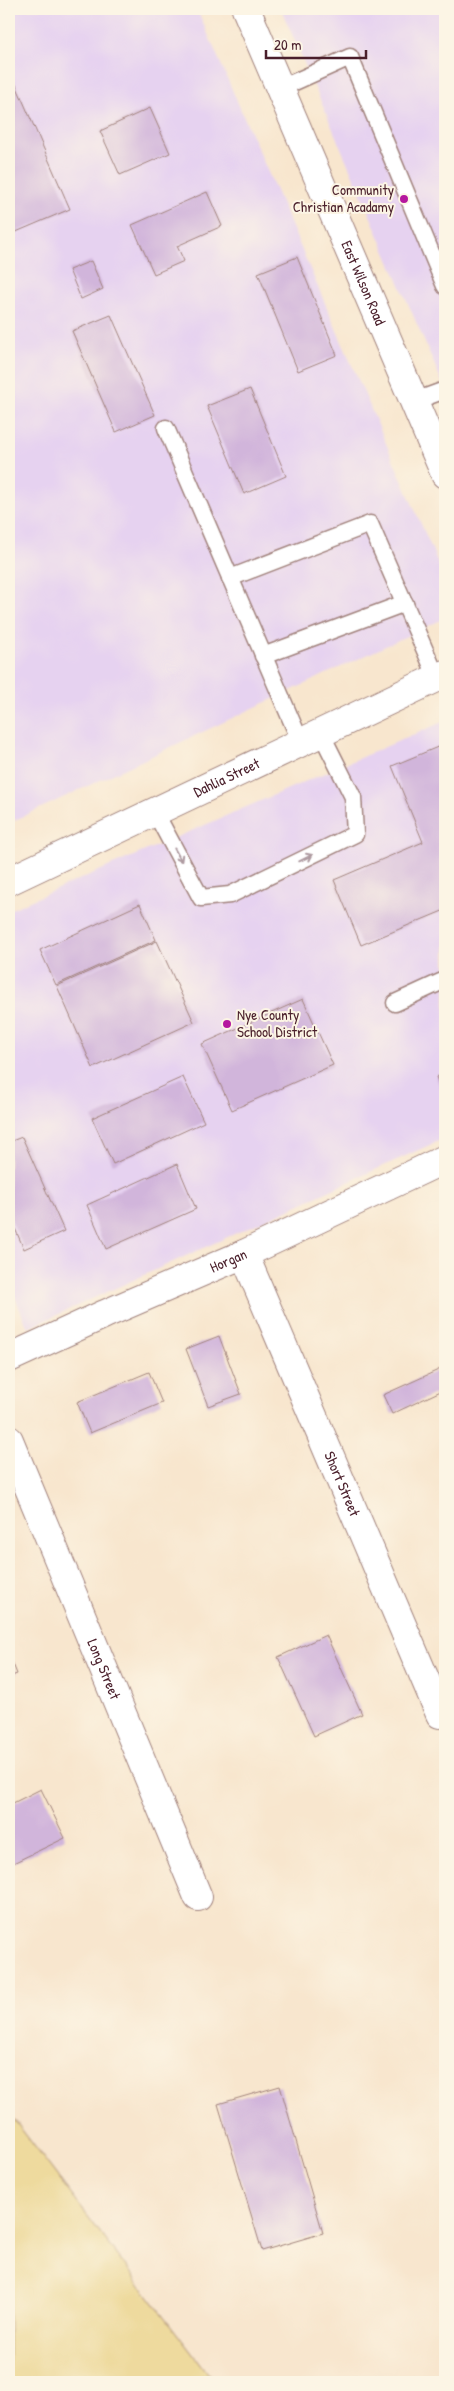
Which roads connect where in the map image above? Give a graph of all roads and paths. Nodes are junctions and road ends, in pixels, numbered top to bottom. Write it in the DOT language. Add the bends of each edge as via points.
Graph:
graph roads {
  1 [pos="246,9"];
  2 [pos="281,88"];
  3 [pos="445,286"];
  4 [pos="445,390"];
  5 [pos="415,401"];
  6 [pos="166,428"];
  7 [pos="445,474"];
  8 [pos="230,578"];
  9 [pos="405,603"];
  10 [pos="263,656"];
  11 [pos="441,676"];
  12 [pos="311,738"];
  13 [pos="154,812"];
  14 [pos="9,881"];
  15 [pos="445,980"];
  16 [pos="395,1002"];
  17 [pos="445,1159"];
  18 [pos="244,1254"];
  19 [pos="9,1358"];
  20 [pos="9,1440"];
  21 [pos="440,1714"];
  22 [pos="198,1897"];
  1 -- 2 [label="street, East Wilson Road"];
  2 -- 3 [label="lane" via="350,57"];
  2 -- 5 [label="street, East Wilson Road"];
  4 -- 5 [label="lane"];
  5 -- 7 [label="street, East Wilson Road"];
  6 -- 8 [label="lane"];
  8 -- 9 [label="lane" via="370,524"];
  8 -- 10 [label="lane"];
  9 -- 10 [label="lane"];
  9 -- 11 [label="lane"];
  10 -- 12 [label="lane"];
  11 -- 12 [label="street, Dahlia Street"];
  12 -- 13 [label="street, Dahlia Street"];
  13 -- 12 [label="lane, one-way" via="201,898 230,895 355,834 353,797"];
  13 -- 14 [label="street, Dahlia Street"];
  15 -- 16 [label="lane"];
  17 -- 18 [label="street, Horgan"];
  18 -- 19 [label="street, Horgan"];
  18 -- 21 [label="street, Short Street"];
  20 -- 22 [label="street, Long Street"];
}
